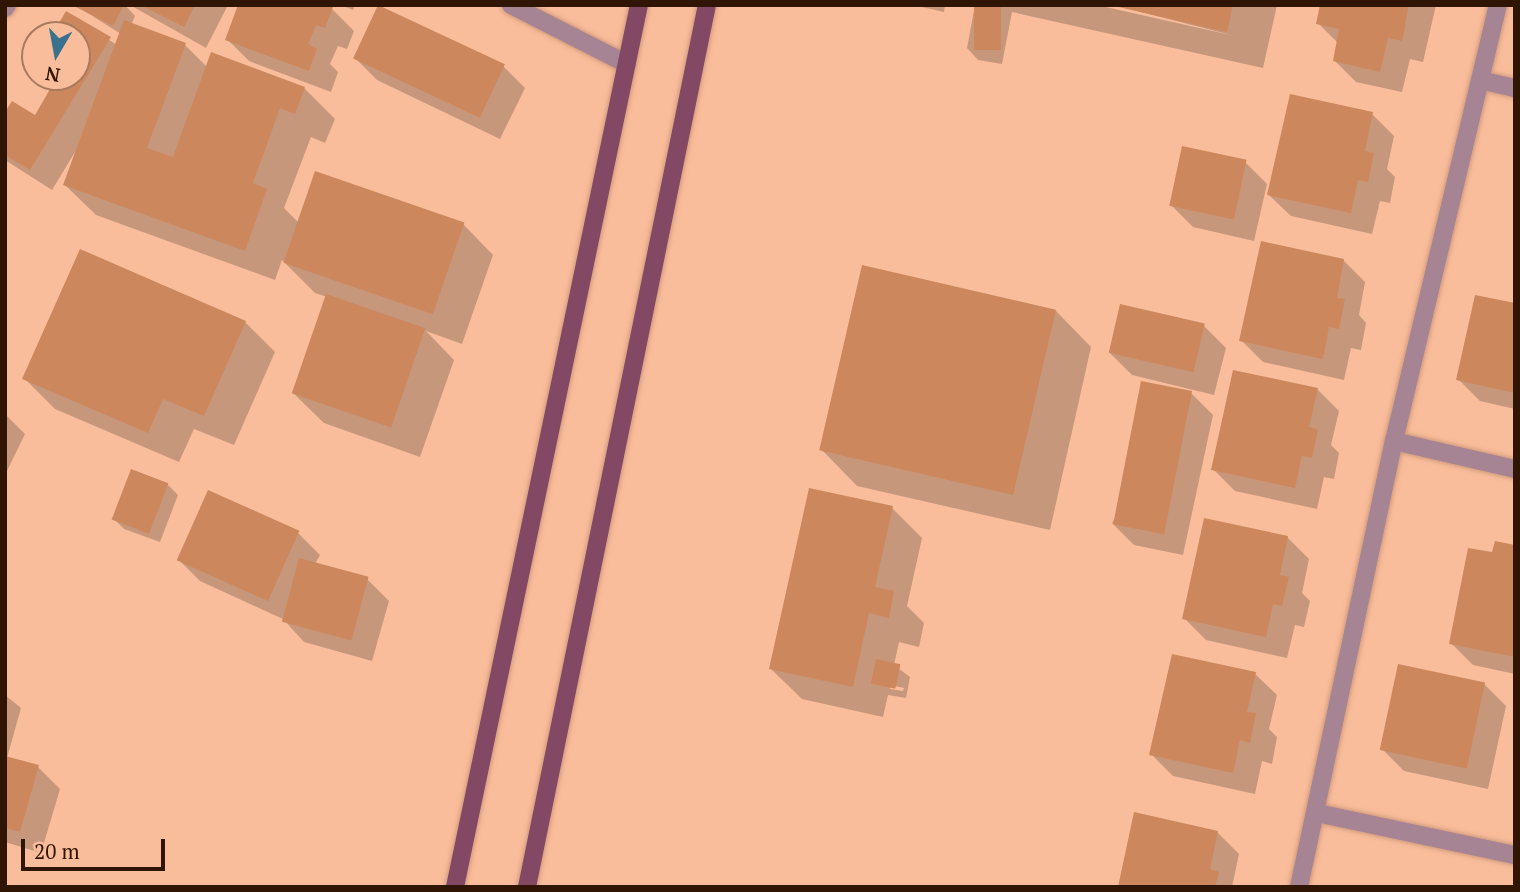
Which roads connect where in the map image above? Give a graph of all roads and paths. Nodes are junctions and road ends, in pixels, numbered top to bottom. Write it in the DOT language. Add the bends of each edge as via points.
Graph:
graph roads {
  1 [pos="510,5"];
  2 [pos="639,5"];
  3 [pos="707,5"];
  4 [pos="1498,5"];
  5 [pos="627,64"];
  6 [pos="1480,80"];
  7 [pos="1515,88"];
  8 [pos="1394,441"];
  9 [pos="1515,469"];
  10 [pos="1317,813"];
  11 [pos="1515,855"];
  12 [pos="455,887"];
  13 [pos="527,887"];
  14 [pos="1299,887"];
  1 -- 5 [label="street"];
  2 -- 5 [label="main road"];
  3 -- 13 [label="main road"];
  4 -- 6 [label="street"];
  5 -- 12 [label="main road"];
  6 -- 7 [label="street"];
  6 -- 8 [label="street"];
  8 -- 9 [label="street"];
  8 -- 10 [label="street"];
  10 -- 11 [label="street"];
  10 -- 14 [label="street"];
}
